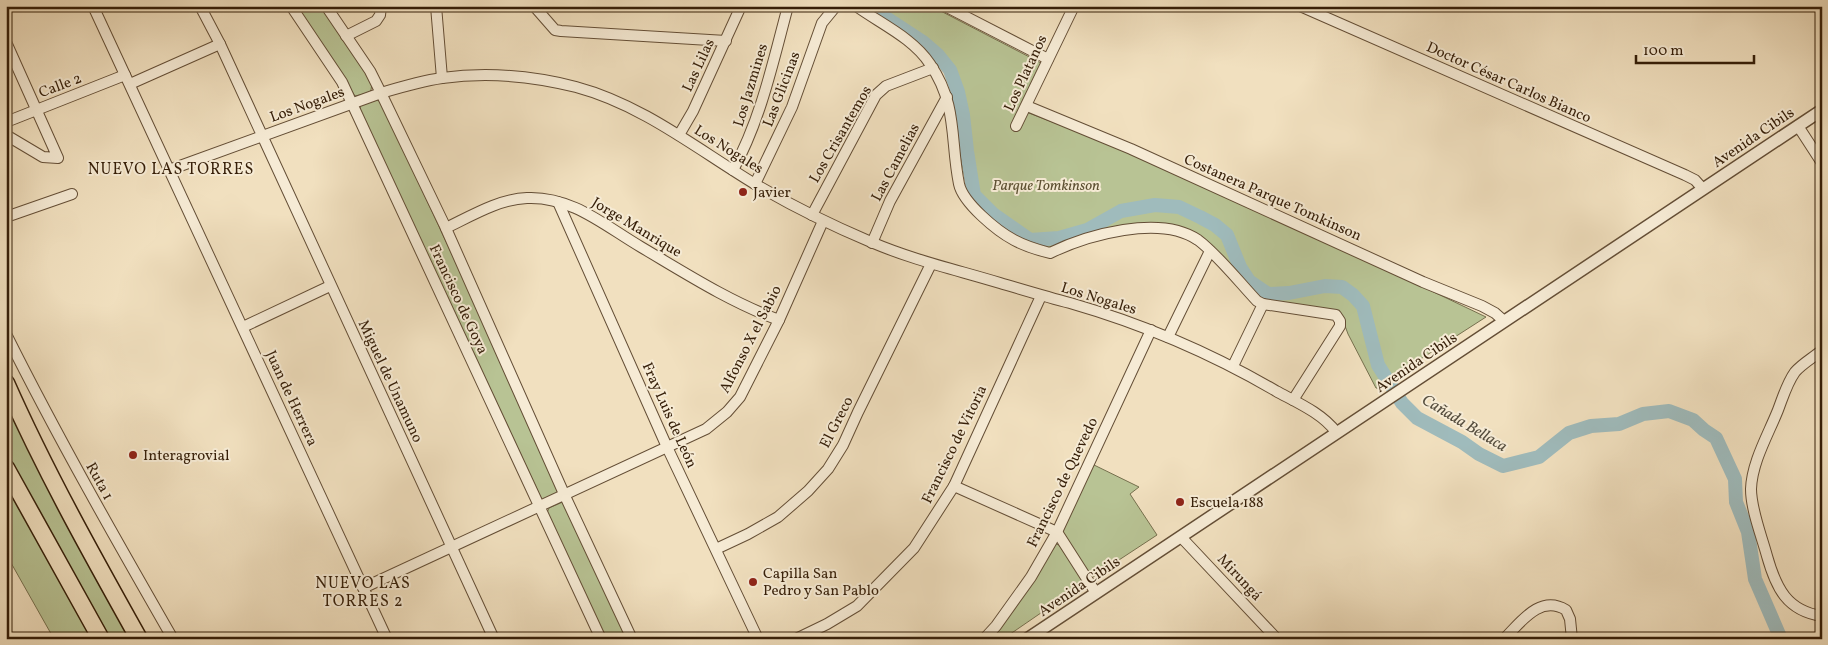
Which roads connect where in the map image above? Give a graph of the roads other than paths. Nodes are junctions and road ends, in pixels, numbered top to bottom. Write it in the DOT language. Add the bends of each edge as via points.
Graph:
graph roads {
  1 [pos="93,6"];
  2 [pos="200,6"];
  3 [pos="291,6"];
  4 [pos="326,6"];
  5 [pos="381,6"];
  6 [pos="436,6"];
  7 [pos="534,6"];
  8 [pos="741,6"];
  9 [pos="788,6"];
  10 [pos="836,6"];
  11 [pos="856,6"];
  12 [pos="945,6"];
  13 [pos="1074,6"];
  14 [pos="1300,6"];
  15 [pos="346,36"];
  16 [pos="726,41"];
  17 [pos="6,42"];
  18 [pos="220,44"];
  19 [pos="1048,59"];
  20 [pos="933,68"];
  21 [pos="442,78"];
  22 [pos="127,80"];
  23 [pos="381,93"];
  24 [pos="947,97"];
  25 [pos="352,104"];
  26 [pos="1026,106"];
  27 [pos="38,110"];
  28 [pos="1822,110"];
  29 [pos="6,122"];
  30 [pos="1016,126"];
  31 [pos="1798,126"];
  32 [pos="6,135"];
  33 [pos="679,135"];
  34 [pos="262,136"];
  35 [pos="1822,163"];
  36 [pos="169,170"];
  37 [pos="733,170"];
  38 [pos="755,184"];
  39 [pos="1703,189"];
  40 [pos="72,194"];
  41 [pos="558,202"];
  42 [pos="812,215"];
  43 [pos="6,217"];
  44 [pos="824,220"];
  45 [pos="446,228"];
  46 [pos="872,243"];
  47 [pos="1210,251"];
  48 [pos="931,264"];
  49 [pos="330,286"];
  50 [pos="1041,296"];
  51 [pos="1263,304"];
  52 [pos="779,320"];
  53 [pos="1504,321"];
  54 [pos="243,327"];
  55 [pos="1151,330"];
  56 [pos="6,334"];
  57 [pos="1168,337"];
  58 [pos="1822,350"];
  59 [pos="1233,366"];
  60 [pos="6,383"];
  61 [pos="1293,400"];
  62 [pos="1336,432"];
  63 [pos="667,447"];
  64 [pos="6,468"];
  65 [pos="954,486"];
  66 [pos="565,496"];
  67 [pos="539,508"];
  68 [pos="1057,532"];
  69 [pos="1181,537"];
  70 [pos="451,548"];
  71 [pos="716,550"];
  72 [pos="363,588"];
  73 [pos="113,592"];
  74 [pos="1096,593"];
  75 [pos="1822,616"];
  76 [pos="99,637"];
  77 [pos="139,639"];
  78 [pos="147,639"];
  79 [pos="173,639"];
  80 [pos="387,639"];
  81 [pos="494,639"];
  82 [pos="601,639"];
  83 [pos="632,639"];
  84 [pos="758,639"];
  85 [pos="796,639"];
  86 [pos="984,639"];
  87 [pos="1027,639"];
  88 [pos="1277,639"];
  89 [pos="1504,639"];
  90 [pos="1572,639"];
  1 -- 22 [label="street, Juan de Herrera"];
  2 -- 18 [label="street, Miguel de Unamuno"];
  3 -- 25 [label="street, Francisco de Goya" via="342,82"];
  4 -- 15 [label="street, Francisco de Goya"];
  5 -- 15 [label="street" via="376,21"];
  6 -- 21 [label="street"];
  7 -- 16 [label="street" via="555,30"];
  8 -- 16 [label="street, Las Lilas"];
  9 -- 37 [label="street, Los Jazmines" via="756,124"];
  10 -- 38 [label="street, Las Glicinas" via="822,23 792,107"];
  11 -- 20 [label="street" via="918,50"];
  12 -- 19 [label="street"];
  13 -- 19 [label="street, Los Platanos"];
  14 -- 39 [label="street, Doctor César Carlos Bianco" via="1685,175"];
  15 -- 23 [label="street, Francisco de Goya"];
  16 -- 33 [label="street, Las Lilas" via="694,111"];
  17 -- 27 [label="street"];
  18 -- 22 [label="street, Calle 2"];
  18 -- 34 [label="street, Miguel de Unamuno"];
  19 -- 26 [label="street, Los Platanos"];
  20 -- 24 [label="street"];
  20 -- 42 [label="street, Los Crisantemos" via="886,86 876,95"];
  21 -- 23 [label="street, Los Nogales"];
  21 -- 33 [label="street, Los Nogales" via="520,77 562,84 602,95"];
  22 -- 27 [label="street, Calle 2"];
  22 -- 36 [label="street, Juan de Herrera"];
  23 -- 25 [label="street, Los Nogales"];
  23 -- 45 [label="street, Francisco de Goya"];
  24 -- 46 [label="street, Las Camelias" via="890,201"];
  24 -- 47 [label="street" via="960,186 965,198 1012,239 1050,253 1101,234 1155,228 1187,235"];
  25 -- 34 [label="street, Los Nogales"];
  25 -- 67 [label="street, Francisco de Goya"];
  26 -- 30 [label="street, Los Platanos"];
  26 -- 53 [label="street, Costanera Parque Tomkinson" via="1482,306"];
  27 -- 29 [label="street, Calle 2"];
  27 -- 32 [label="street" via="58,158 44,156"];
  28 -- 31 [label="street, Avenida Cibils"];
  31 -- 35 [label="street"];
  31 -- 39 [label="street, Avenida Cibils"];
  33 -- 37 [label="street, Los Nogales"];
  34 -- 36 [label="street, Los Nogales"];
  34 -- 49 [label="street, Miguel de Unamuno"];
  36 -- 54 [label="street, Juan de Herrera"];
  37 -- 38 [label="street, Los Nogales"];
  38 -- 42 [label="street, Los Nogales"];
  39 -- 53 [label="street, Avenida Cibils"];
  40 -- 43 [label="street"];
  41 -- 45 [label="street, Jorge Manrique" via="527,198 507,202"];
  41 -- 52 [label="street, Jorge Manrique" via="580,209 701,282"];
  41 -- 63 [label="street, Fray Luis de León"];
  42 -- 44 [label="street, Los Nogales"];
  44 -- 46 [label="street, Los Nogales"];
  44 -- 52 [label="street, Alfonso X el Sabio"];
  45 -- 66 [label="street, Francisco de Goya"];
  46 -- 48 [label="street, Los Nogales"];
  47 -- 51 [label="street"];
  47 -- 57 [label="street"];
  48 -- 50 [label="street, Los Nogales"];
  48 -- 71 [label="street, El Greco" via="828,469 778,517"];
  49 -- 54 [label="street"];
  49 -- 70 [label="street, Miguel de Unamuno"];
  50 -- 55 [label="street, Los Nogales"];
  50 -- 65 [label="street, Francisco de Vitoria"];
  51 -- 59 [label="street"];
  51 -- 61 [label="street" via="1332,313 1339,318 1340,326"];
  52 -- 63 [label="street, Alfonso X el Sabio" via="740,397 727,412 706,429"];
  53 -- 62 [label="street, Avenida Cibils"];
  54 -- 72 [label="street, Juan de Herrera"];
  55 -- 57 [label="street, Los Nogales"];
  55 -- 68 [label="street, Francisco de Quevedo"];
  56 -- 79 [label="street, Ruta 1" via="46,414"];
  57 -- 59 [label="street, Los Nogales"];
  58 -- 75 [label="street" via="1800,367 1790,380 1754,473 1751,491 1773,578 1792,605 1801,611"];
  59 -- 61 [label="street, Los Nogales"];
  60 -- 73 [label="highway" via="47,469"];
  61 -- 62 [label="street, Los Nogales" via="1324,419"];
  62 -- 69 [label="street, Avenida Cibils"];
  63 -- 66 [label="street, Alfonso X el Sabio"];
  63 -- 71 [label="street, Fray Luis de León"];
  64 -- 76 [label="highway"];
  65 -- 68 [label="street"];
  65 -- 85 [label="street, Francisco de Vitoria" via="914,548 881,583 857,606"];
  66 -- 67 [label="street"];
  66 -- 83 [label="street, Francisco de Goya"];
  67 -- 70 [label="street"];
  67 -- 82 [label="street, Francisco de Goya"];
  68 -- 74 [label="street"];
  68 -- 86 [label="street, Francisco de Quevedo" via="1031,577"];
  69 -- 74 [label="street, Avenida Cibils"];
  69 -- 88 [label="street, Mirungá"];
  70 -- 72 [label="street"];
  70 -- 81 [label="street, Miguel de Unamuno"];
  71 -- 84 [label="street, Fray Luis de León"];
  72 -- 80 [label="street, Juan de Herrera"];
  73 -- 77 [label="highway"];
  73 -- 78 [label="highway"];
  74 -- 87 [label="street, Avenida Cibils"];
  89 -- 90 [label="street" via="1543,605 1566,610"];
}
